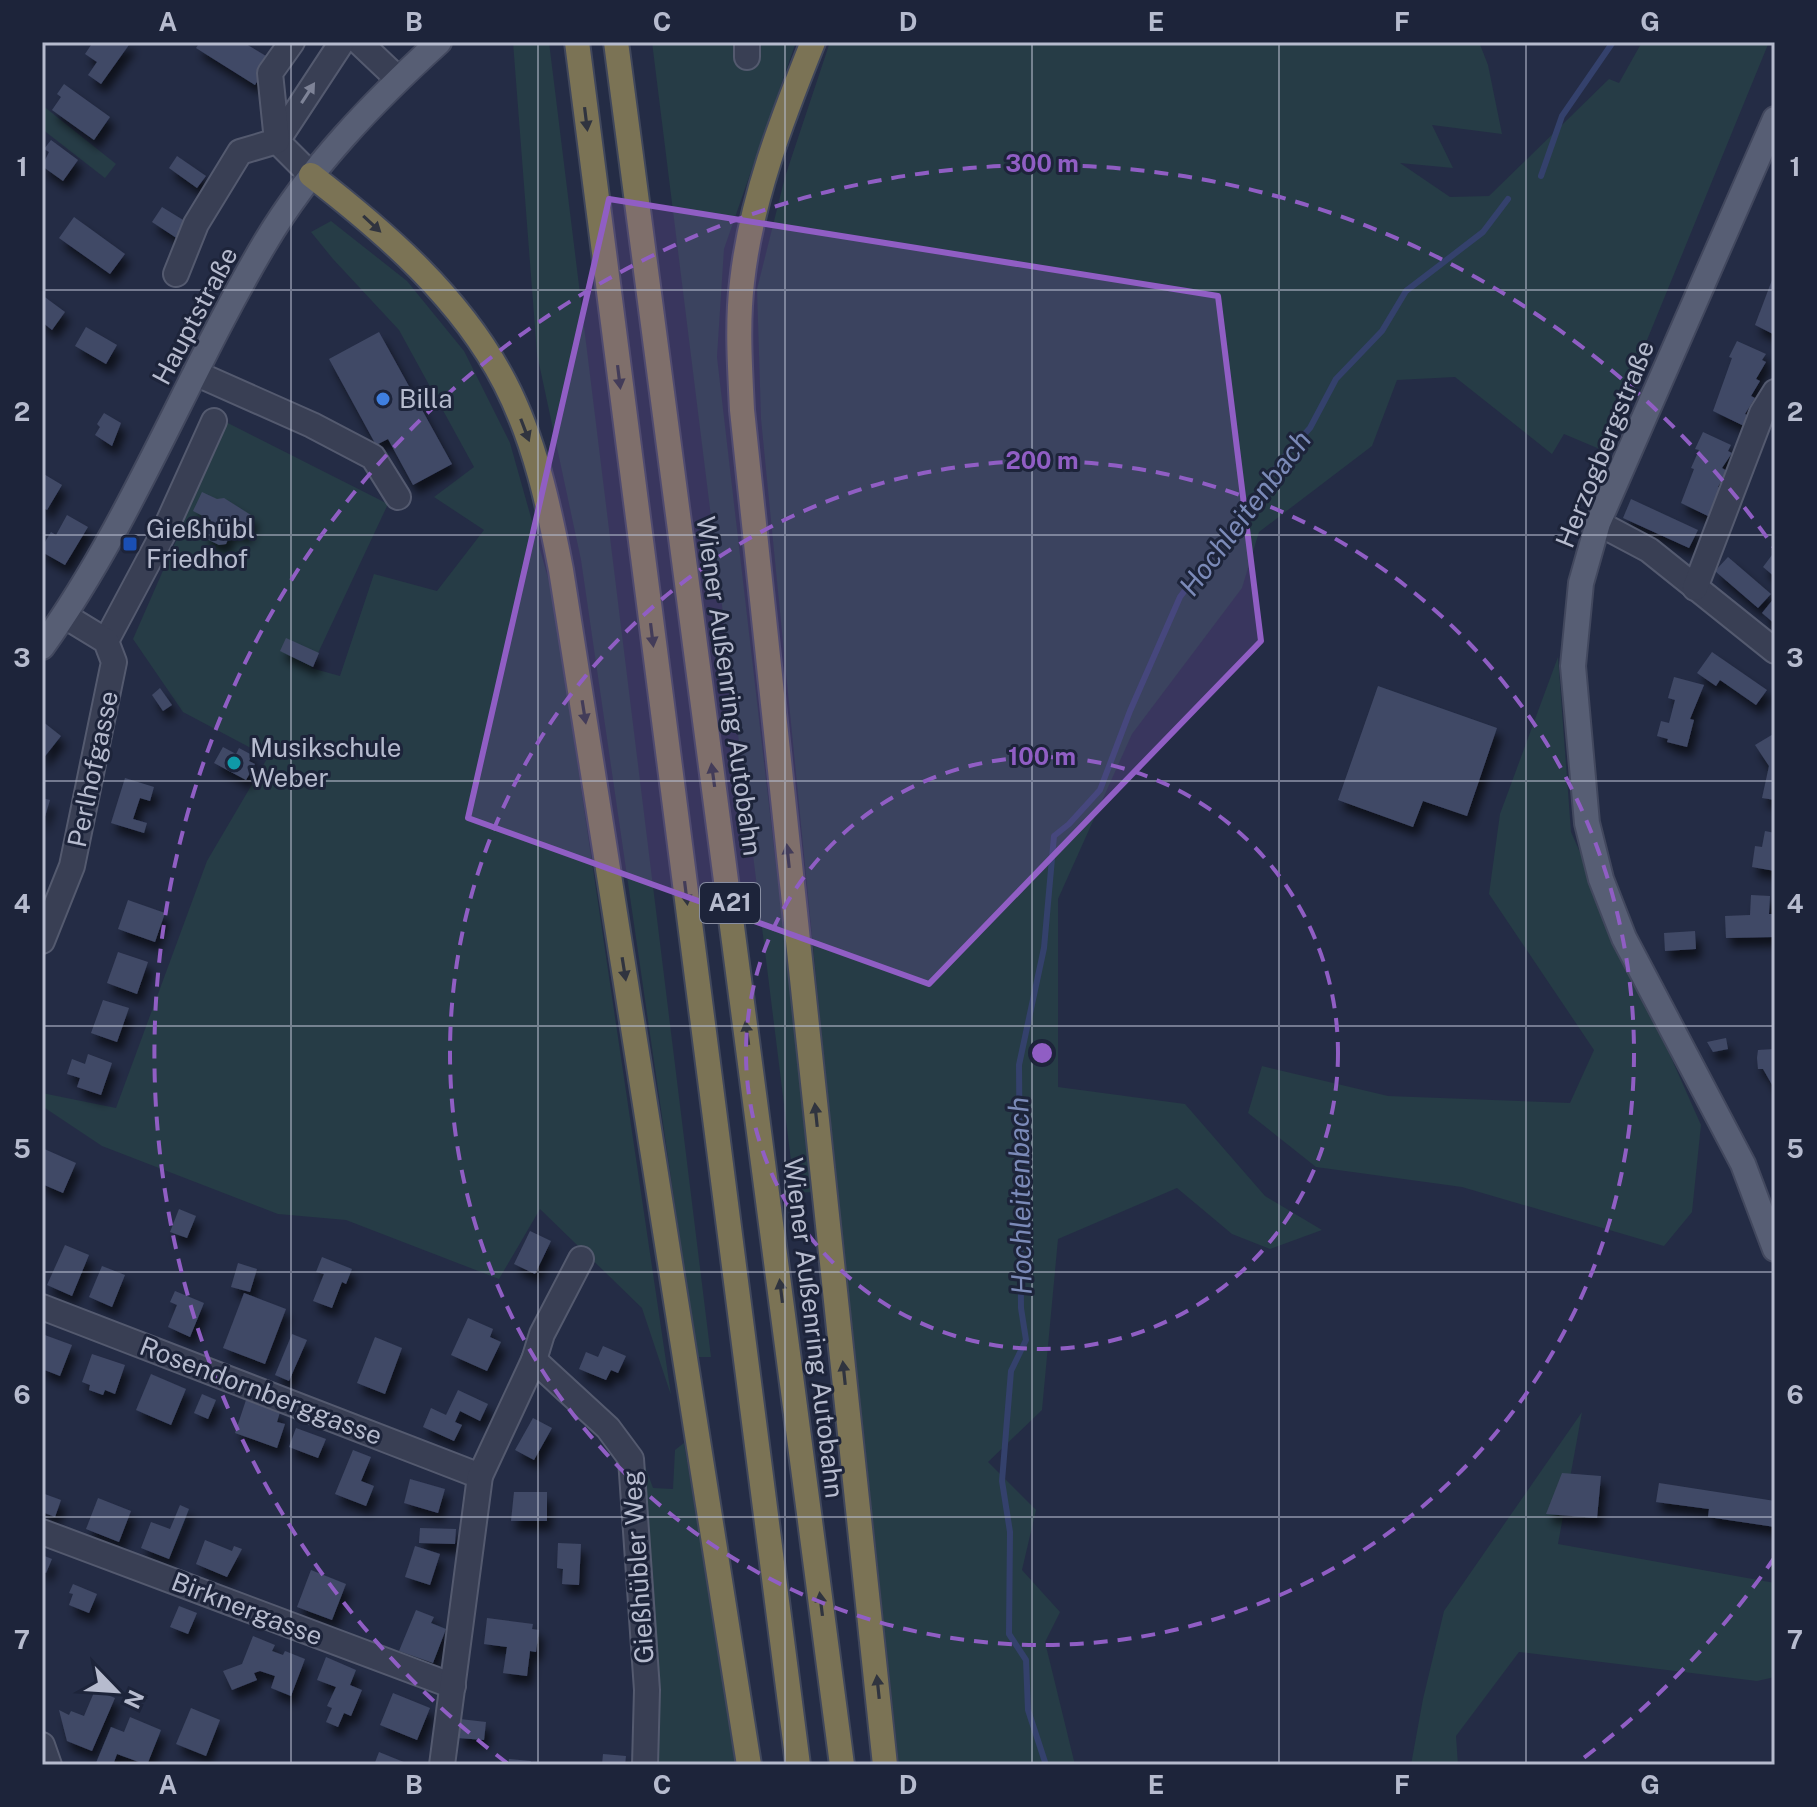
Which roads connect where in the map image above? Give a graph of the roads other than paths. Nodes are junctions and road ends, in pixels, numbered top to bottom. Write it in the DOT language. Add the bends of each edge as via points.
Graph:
graph roads {
  1 [pos="292,42"];
  2 [pos="342,42"];
  3 [pos="359,42"];
  4 [pos="439,42"];
  5 [pos="577,42"];
  6 [pos="616,42"];
  7 [pos="813,42"];
  8 [pos="398,79"];
  9 [pos="1775,119"];
  10 [pos="277,141"];
  11 [pos="311,175"];
  12 [pos="176,274"];
  13 [pos="195,373"];
  14 [pos="1775,392"];
  15 [pos="214,421"];
  16 [pos="398,497"];
  17 [pos="1598,523"];
  18 [pos="1695,588"];
  19 [pos="65,616"];
  20 [pos="106,641"];
  21 [pos="42,647"];
  22 [pos="1775,651"];
  23 [pos="42,941"];
  24 [pos="1775,1249"];
  25 [pos="581,1259"];
  26 [pos="42,1307"];
  27 [pos="534,1360"];
  28 [pos="480,1476"];
  29 [pos="42,1532"];
  30 [pos="453,1686"];
  31 [pos="442,1765"];
  32 [pos="645,1765"];
  33 [pos="749,1765"];
  34 [pos="798,1765"];
  35 [pos="842,1765"];
  36 [pos="885,1765"];
  1 -- 10 [label="street" via="270,73"];
  10 -- 2 [label="street, one-way"];
  3 -- 8 [label="street"];
  4 -- 8 [label="main road, Hauptstraße"];
  5 -- 34 [label="highway, A21, one-way"];
  35 -- 6 [label="highway, Wiener Außenring Autobahn / A21, one-way"];
  36 -- 7 [label="highway, one-way" via="742,410 739,329 746,249 773,149"];
  8 -- 11 [label="main road, Hauptstraße"];
  9 -- 17 [label="main road, Herzogbergstraße"];
  10 -- 11 [label="street"];
  10 -- 12 [label="street, Hauptstraße" via="240,152 196,224"];
  11 -- 13 [label="main road, Hauptstraße" via="266,242"];
  11 -- 33 [label="highway, one-way" via="361,214 454,306 507,386 543,485 564,586"];
  13 -- 16 [label="street" via="373,457"];
  13 -- 19 [label="main road, Hauptstraße" via="114,534"];
  14 -- 18 [label="street" via="1762,413"];
  15 -- 20 [label="street" via="163,534"];
  17 -- 18 [label="street" via="1649,550"];
  17 -- 24 [label="main road, Herzogbergstraße" via="1581,583 1573,666 1590,837 1624,938 1743,1164"];
  18 -- 22 [label="street"];
  19 -- 20 [label="street"];
  19 -- 21 [label="main road, Hauptstraße"];
  20 -- 23 [label="street, Perlhofgasse" via="114,662 107,708 72,866"];
  25 -- 27 [label="street"];
  26 -- 28 [label="street, Rosendornberggasse"];
  27 -- 28 [label="street"];
  27 -- 32 [label="street, Gießhübler Weg" via="608,1428 631,1459 647,1690"];
  28 -- 30 [label="street"];
  29 -- 30 [label="street, Birknergasse"];
  30 -- 31 [label="street"];
}
